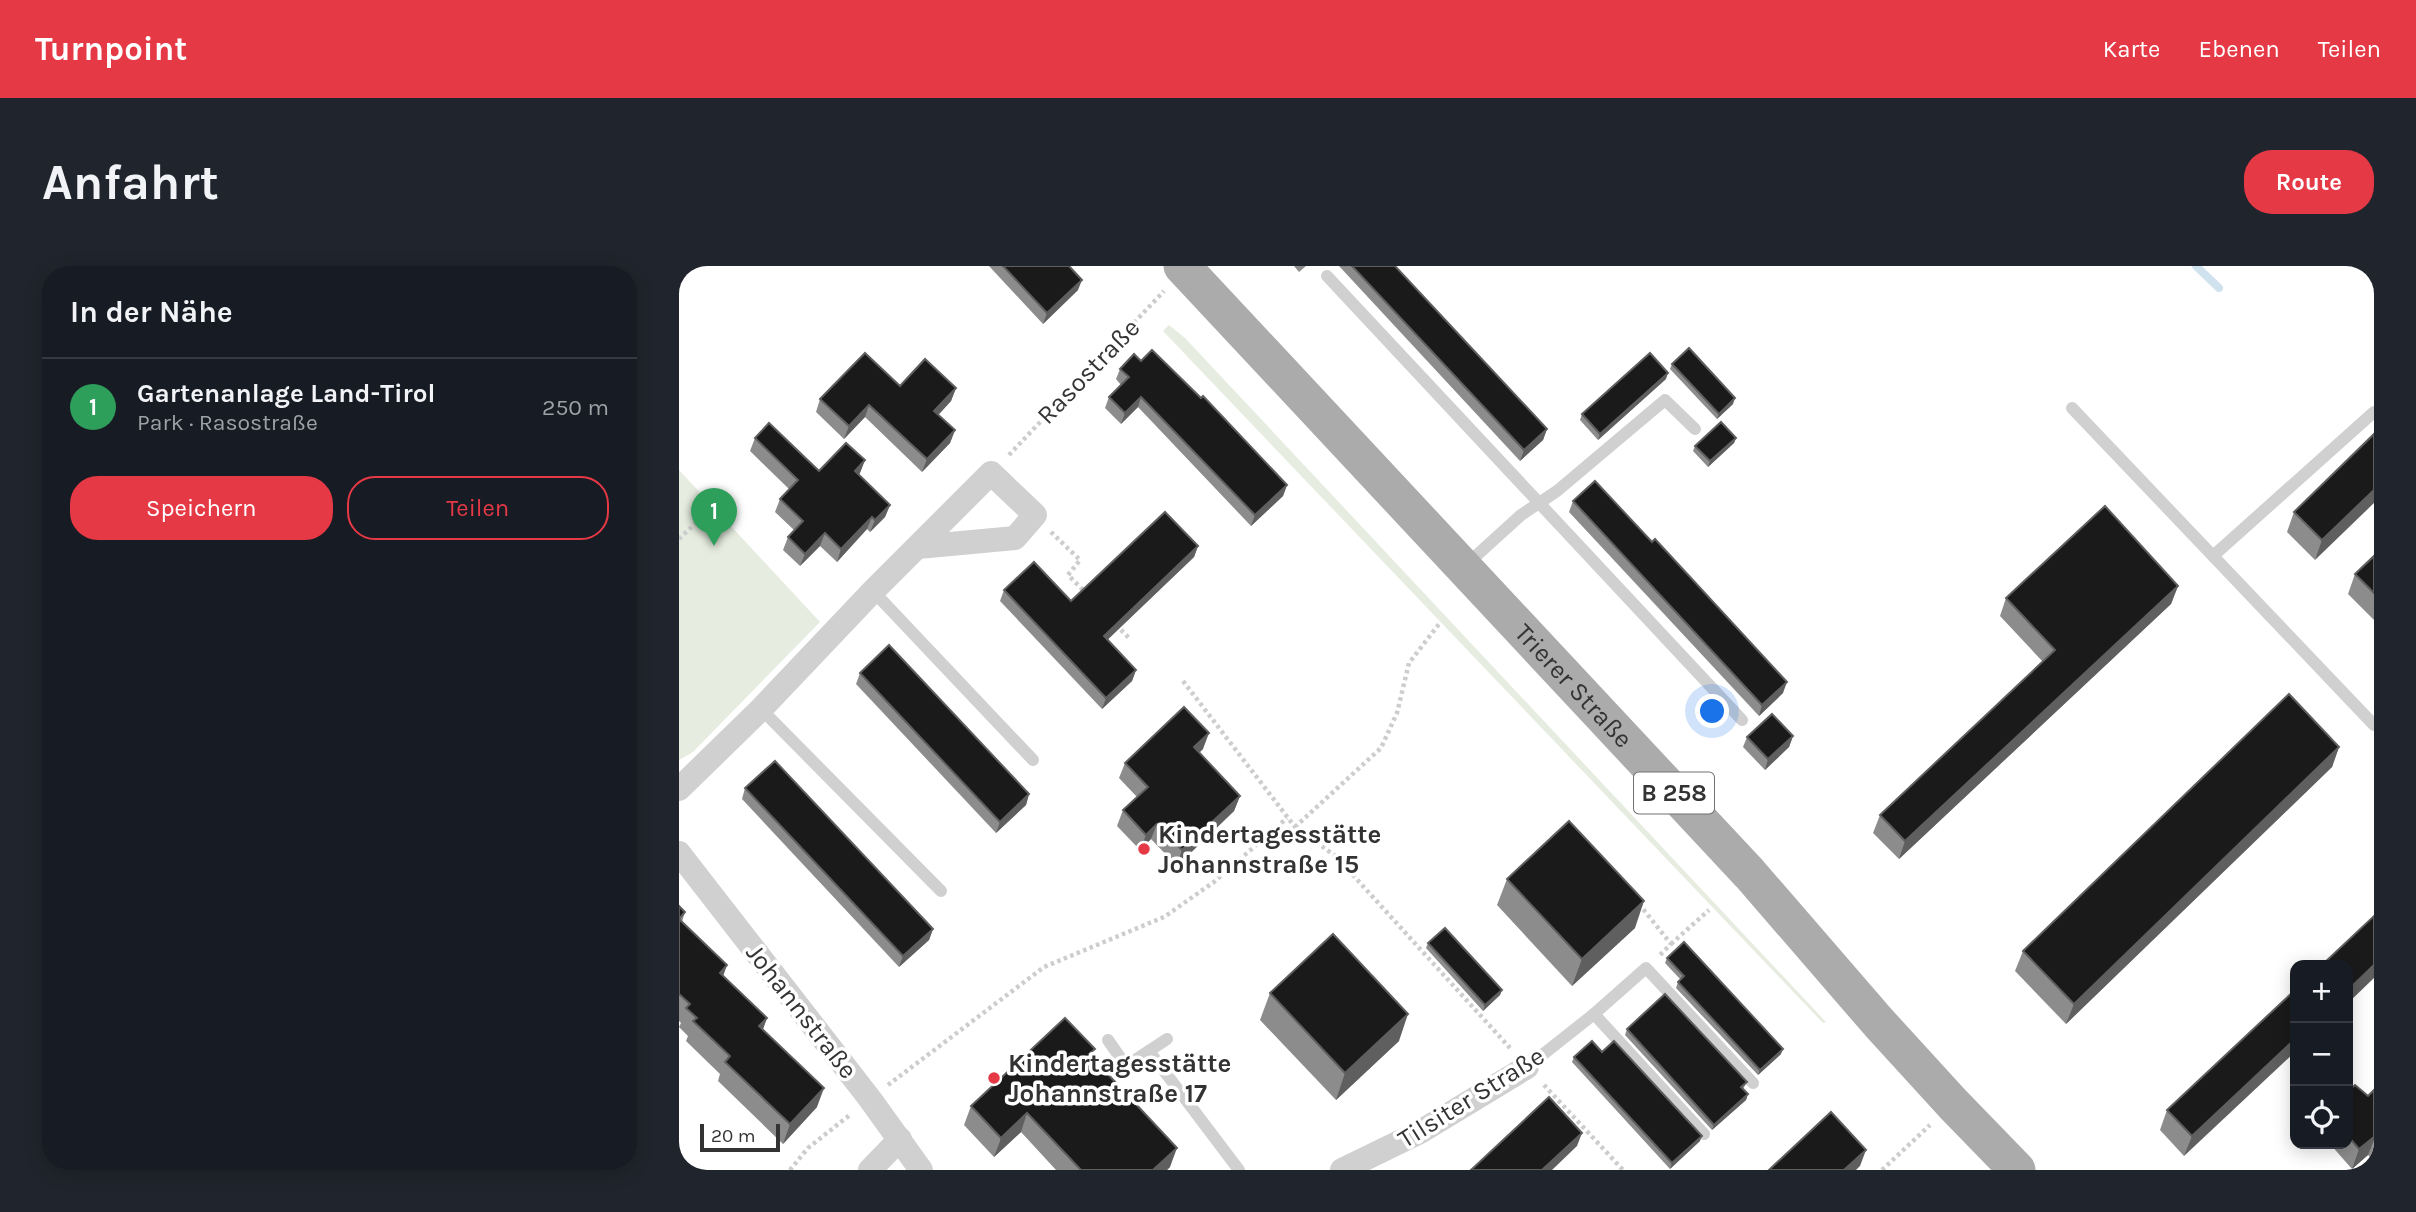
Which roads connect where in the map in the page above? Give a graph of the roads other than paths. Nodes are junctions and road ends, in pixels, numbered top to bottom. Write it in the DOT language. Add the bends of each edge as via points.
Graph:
graph roads {
  1 [pos="1183,268"];
  2 [pos="1327,276"];
  3 [pos="2072,408"];
  4 [pos="2374,412"];
  5 [pos="1695,429"];
  6 [pos="1539,503"];
  7 [pos="918,547"];
  8 [pos="2213,556"];
  9 [pos="1463,567"];
  10 [pos="873,590"];
  11 [pos="761,709"];
  12 [pos="1742,720"];
  13 [pos="2374,724"];
  14 [pos="1033,760"];
  15 [pos="679,789"];
  16 [pos="679,853"];
  17 [pos="941,891"];
  18 [pos="1594,1014"];
  19 [pos="1167,1039"];
  20 [pos="1108,1040"];
  21 [pos="1149,1051"];
  22 [pos="1527,1067"];
  23 [pos="1753,1083"];
  24 [pos="1704,1134"];
  25 [pos="899,1139"];
  26 [pos="870,1170"];
  27 [pos="921,1170"];
  28 [pos="1239,1170"];
  29 [pos="1342,1170"];
  30 [pos="2017,1170"];
  1 -- 9 [label="main road, Trierer Straße / B 258"];
  2 -- 6 [label="lane"];
  3 -- 8 [label="lane"];
  4 -- 8 [label="lane"];
  5 -- 6 [label="lane" via="1665,400"];
  6 -- 9 [label="lane"];
  6 -- 12 [label="lane"];
  7 -- 7 [label="street" via="991,473 1035,515 1015,538"];
  7 -- 10 [label="street"];
  8 -- 13 [label="lane"];
  9 -- 30 [label="main road, Trierer Straße / B 258" via="1750,874"];
  10 -- 11 [label="street"];
  10 -- 14 [label="lane"];
  11 -- 15 [label="street"];
  11 -- 17 [label="lane"];
  16 -- 25 [label="street, Johannstraße"];
  18 -- 22 [label="lane, Tilsiter Straße"];
  18 -- 23 [label="lane, Tilsiter Straße" via="1646,968"];
  18 -- 24 [label="lane"];
  19 -- 21 [label="lane"];
  20 -- 21 [label="lane" via="1126,1066"];
  21 -- 28 [label="lane"];
  22 -- 29 [label="street, Tilsiter Straße" via="1420,1132"];
  25 -- 26 [label="street"];
  25 -- 27 [label="street, Johannstraße"];
}
